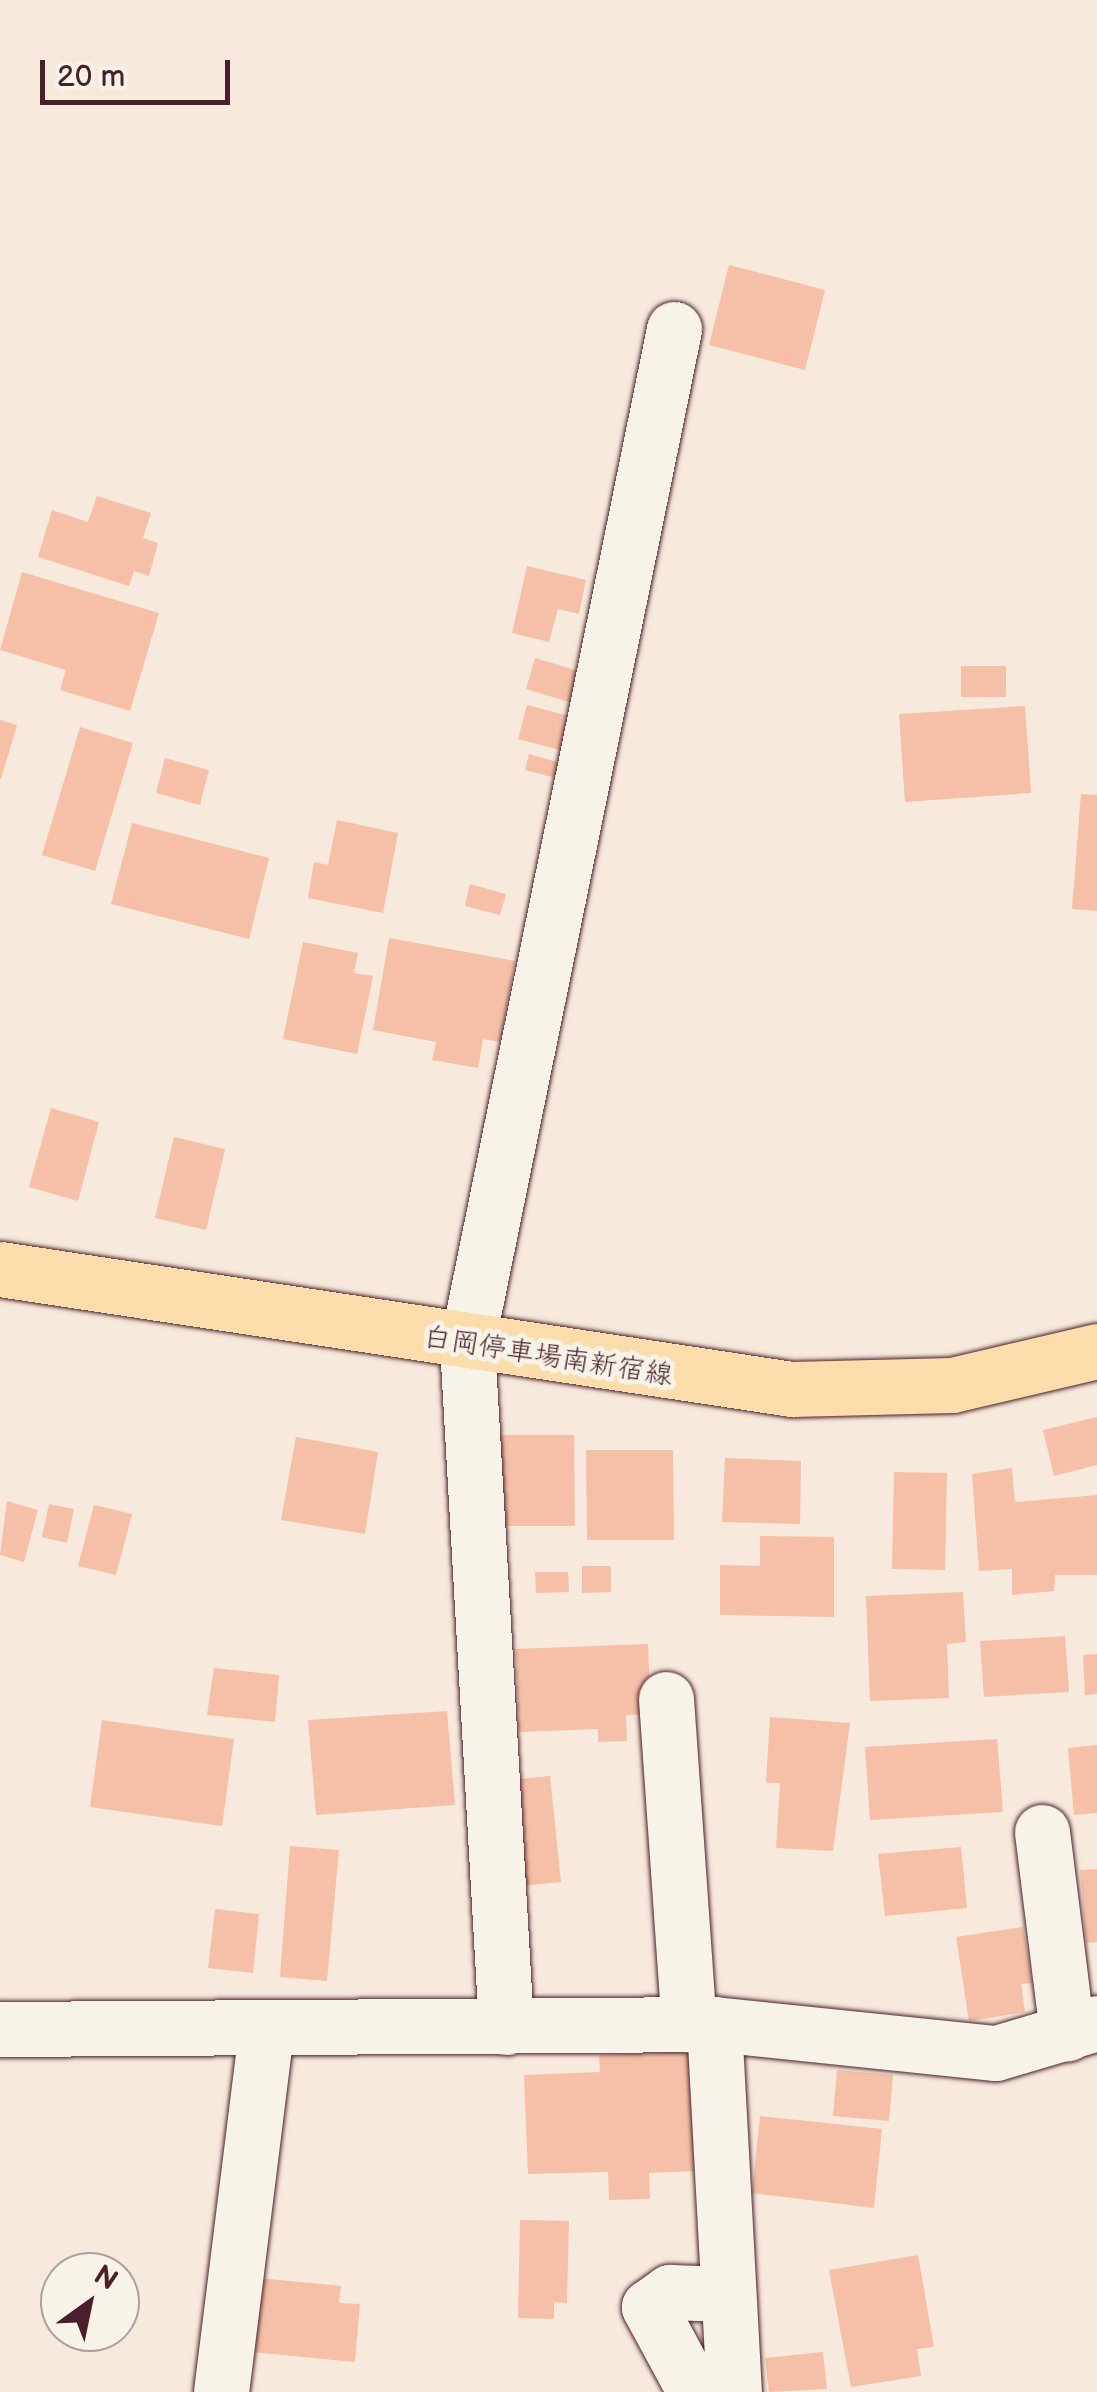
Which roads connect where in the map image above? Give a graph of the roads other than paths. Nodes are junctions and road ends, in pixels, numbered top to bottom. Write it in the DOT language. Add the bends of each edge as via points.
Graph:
graph roads {
  1 [pos="674,330"];
  2 [pos="0,1269"];
  3 [pos="467,1344"];
  4 [pos="1097,1351"];
  5 [pos="666,1699"];
  6 [pos="1042,1832"];
  7 [pos="702,2024"];
  8 [pos="506,2027"];
  9 [pos="1082,2028"];
  10 [pos="0,2029"];
  11 [pos="266,2031"];
  12 [pos="726,2294"];
  13 [pos="221,2392"];
  14 [pos="694,2392"];
  15 [pos="734,2392"];
  1 -- 3 [label="street"];
  2 -- 3 [label="main road, 白岡停車場南新宿線"];
  3 -- 4 [label="main road, 白岡停車場南新宿線" via="872,1394"];
  3 -- 8 [label="street"];
  5 -- 7 [label="street"];
  6 -- 9 [label="street"];
  7 -- 8 [label="street"];
  7 -- 9 [label="street" via="996,2053"];
  7 -- 12 [label="street"];
  8 -- 11 [label="street"];
  10 -- 11 [label="street"];
  11 -- 13 [label="street"];
  12 -- 14 [label="street" via="670,2292 649,2306"];
  12 -- 15 [label="street"];
}
